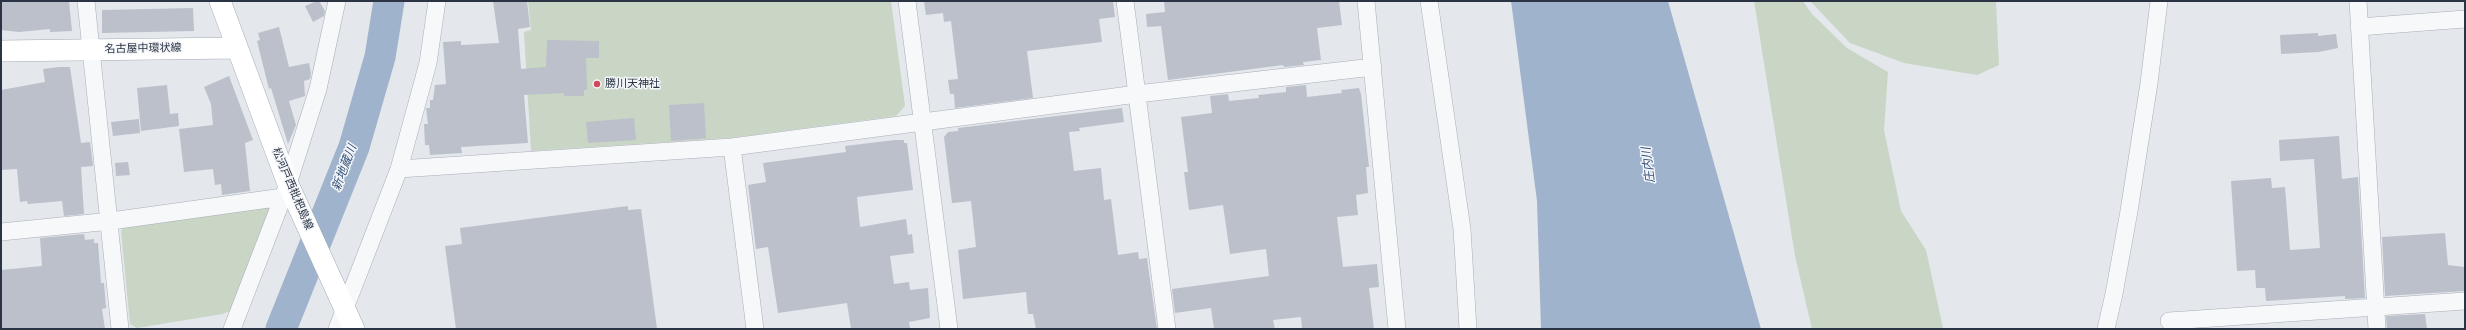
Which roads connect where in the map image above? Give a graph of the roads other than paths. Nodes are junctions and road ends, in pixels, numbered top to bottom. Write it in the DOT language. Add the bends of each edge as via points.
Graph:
graph roads {
  1 [pos="86,1"];
  2 [pos="220,1"];
  3 [pos="337,1"];
  4 [pos="437,1"];
  5 [pos="906,1"];
  6 [pos="1124,1"];
  7 [pos="1366,1"];
  8 [pos="1429,1"];
  9 [pos="2159,1"];
  10 [pos="2358,1"];
  11 [pos="2465,19"];
  12 [pos="2360,27"];
  13 [pos="236,48"];
  14 [pos="90,49"];
  15 [pos="1,51"];
  16 [pos="1373,67"];
  17 [pos="1137,94"];
  18 [pos="922,123"];
  19 [pos="732,147"];
  20 [pos="399,169"];
  21 [pos="289,194"];
  22 [pos="111,220"];
  23 [pos="1,232"];
  24 [pos="2465,301"];
  25 [pos="343,302"];
  26 [pos="2376,307"];
  27 [pos="2169,321"];
  28 [pos="1465,324"];
  29 [pos="120,329"];
  30 [pos="232,329"];
  31 [pos="337,329"];
  32 [pos="354,329"];
  33 [pos="755,329"];
  34 [pos="949,329"];
  35 [pos="1167,329"];
  36 [pos="1397,329"];
  37 [pos="2106,329"];
  38 [pos="2377,329"];
  1 -- 14 [label="street"];
  2 -- 13 [label="main road"];
  3 -- 21 [label="street" via="318,90"];
  4 -- 20 [label="street" via="428,64"];
  5 -- 18 [label="street"];
  6 -- 17 [label="street"];
  7 -- 16 [label="street"];
  8 -- 28 [label="street" via="1462,229"];
  9 -- 37 [label="street" via="2129,211"];
  10 -- 12 [label="street"];
  11 -- 12 [label="street"];
  12 -- 26 [label="street"];
  13 -- 14 [label="main road, 名古屋中環状線"];
  13 -- 21 [label="main road, 松河戸西枇杷島線"];
  14 -- 15 [label="main road, 名古屋中環状線"];
  14 -- 22 [label="street"];
  16 -- 17 [label="street"];
  16 -- 36 [label="street"];
  17 -- 18 [label="street"];
  17 -- 35 [label="street"];
  18 -- 19 [label="street"];
  18 -- 34 [label="street"];
  19 -- 20 [label="street"];
  19 -- 33 [label="street"];
  20 -- 25 [label="street"];
  21 -- 22 [label="street"];
  21 -- 25 [label="main road, 松河戸西枇杷島線"];
  21 -- 30 [label="street"];
  22 -- 23 [label="street"];
  22 -- 29 [label="street"];
  24 -- 26 [label="street"];
  25 -- 31 [label="street"];
  25 -- 32 [label="main road, 松河戸西枇杷島線"];
  26 -- 27 [label="street"];
  26 -- 38 [label="street"];
}
